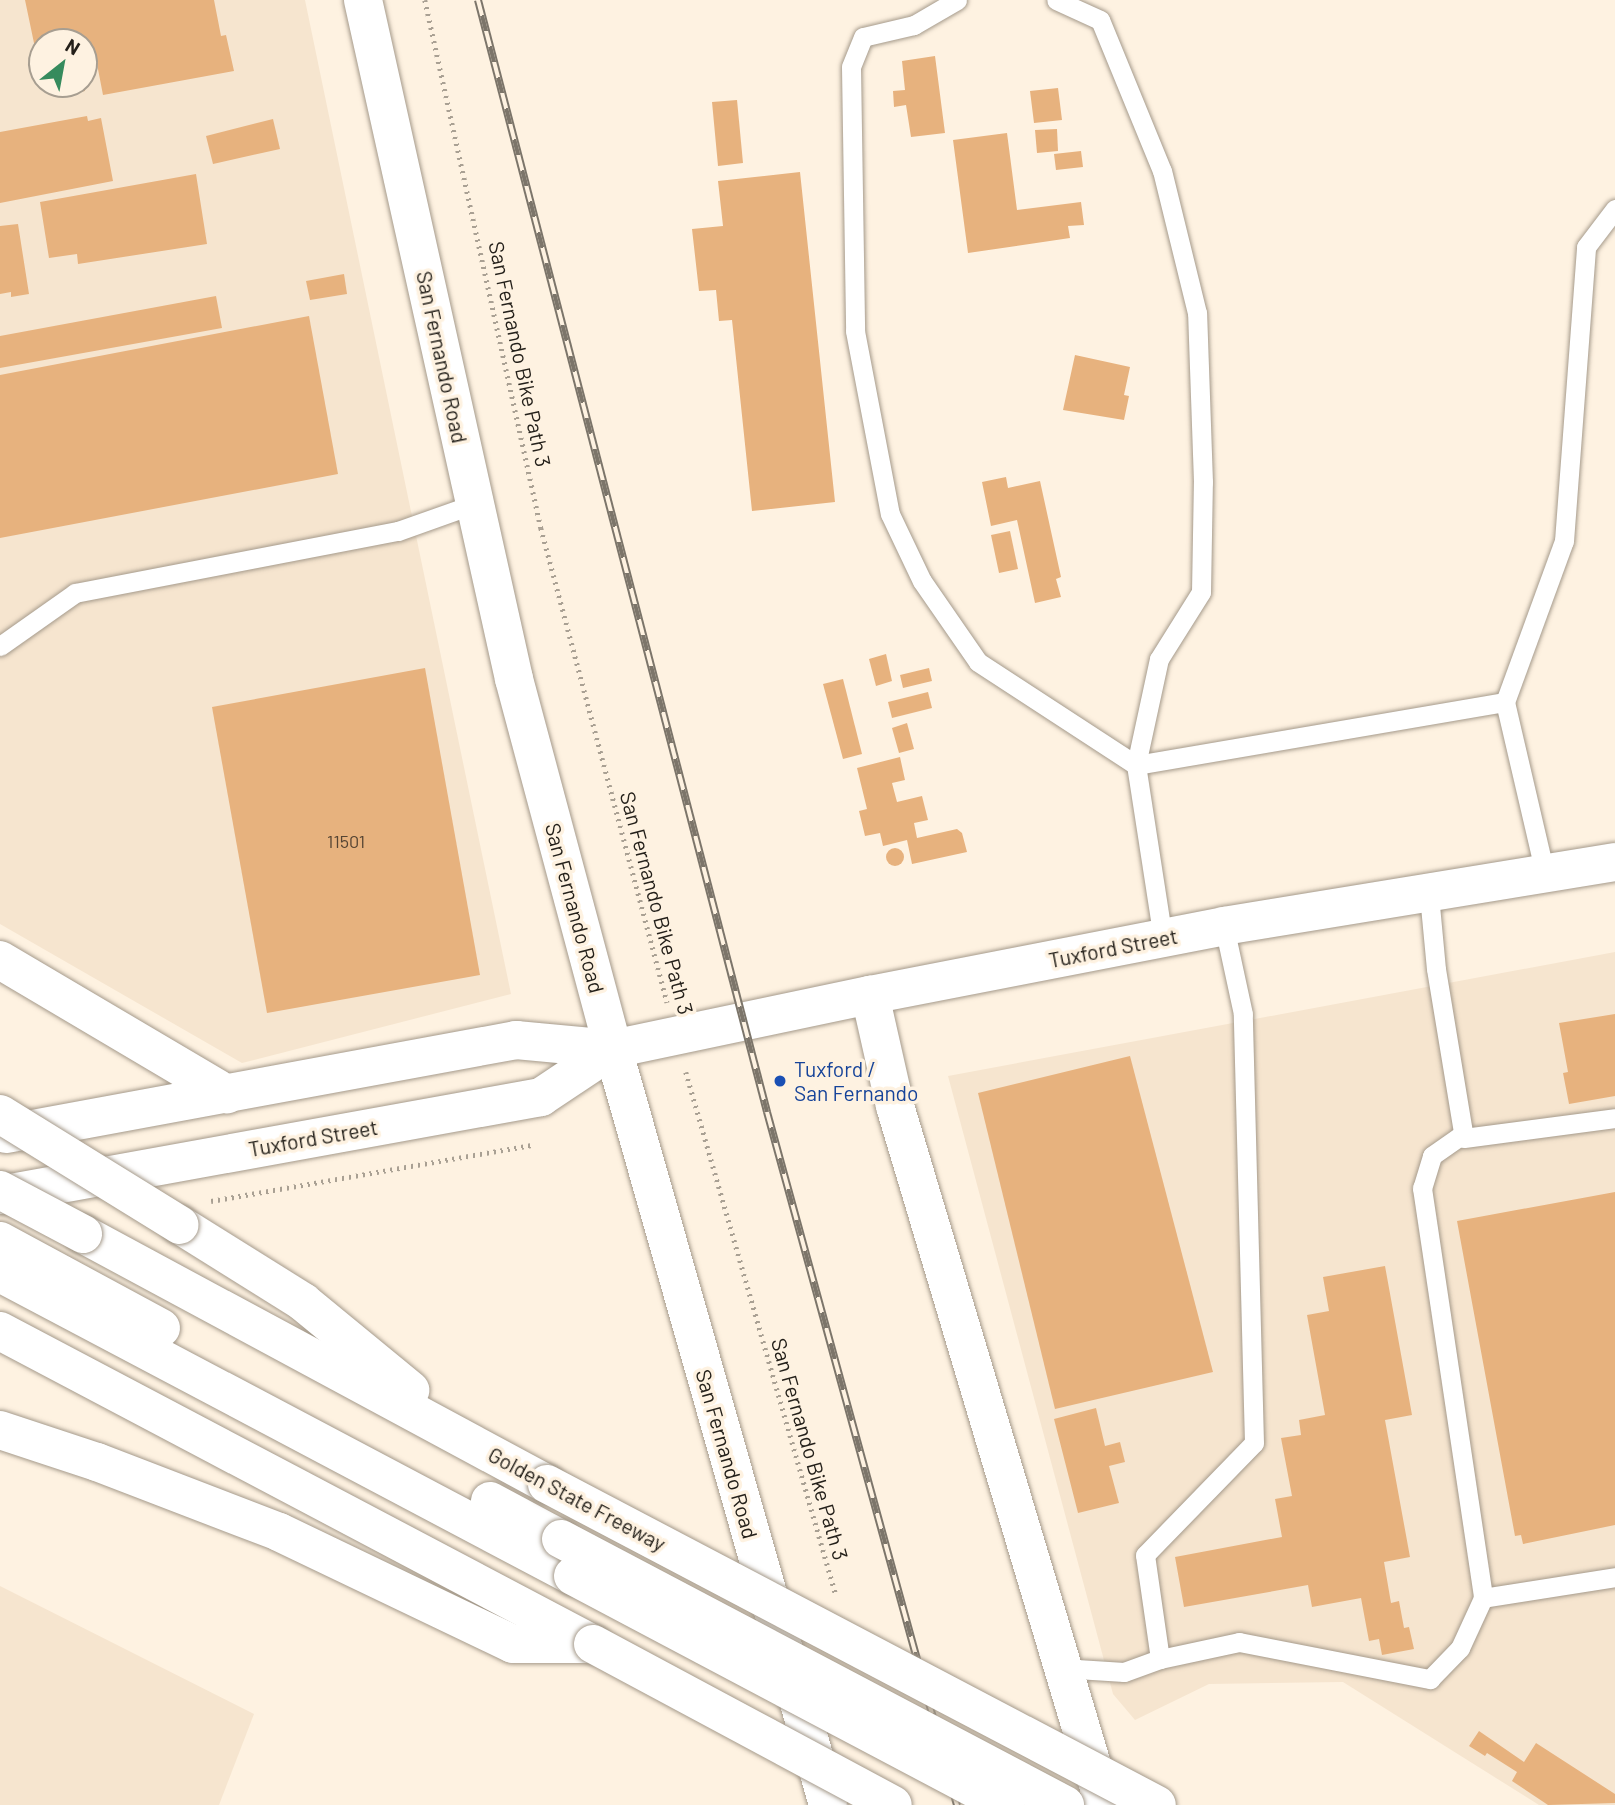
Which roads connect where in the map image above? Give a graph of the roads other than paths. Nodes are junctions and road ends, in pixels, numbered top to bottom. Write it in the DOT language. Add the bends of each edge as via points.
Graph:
graph roads {
  1 [pos="363,0"];
  2 [pos="957,0"];
  3 [pos="1056,0"];
  4 [pos="1615,209"];
  5 [pos="474,504"];
  6 [pos="0,646"];
  7 [pos="1505,702"];
  8 [pos="1136,765"];
  9 [pos="1615,862"];
  10 [pos="1545,874"];
  11 [pos="1429,895"];
  12 [pos="1224,926"];
  13 [pos="1163,939"];
  14 [pos="0,960"];
  15 [pos="870,995"];
  16 [pos="613,1049"];
  17 [pos="228,1094"];
  18 [pos="0,1114"];
  19 [pos="1615,1118"];
  20 [pos="1463,1134"];
  21 [pos="0,1135"];
  22 [pos="0,1192"];
  23 [pos="5,1254"];
  24 [pos="0,1331"];
  25 [pos="0,1430"];
  26 [pos="477,1445"];
  27 [pos="1615,1577"];
  28 [pos="1483,1598"];
  29 [pos="593,1644"];
  30 [pos="1160,1659"];
  31 [pos="1061,1668"];
  32 [pos="828,1805"];
  33 [pos="893,1805"];
  34 [pos="1005,1805"];
  35 [pos="1065,1805"];
  36 [pos="1104,1805"];
  37 [pos="1157,1805"];
  1 -- 5 [label="main road, San Fernando Road"];
  2 -- 8 [label="lane" via="914,25 863,37 851,67 855,331 890,514 922,581 978,662"];
  3 -- 8 [label="lane" via="1100,20 1162,171 1197,313 1203,482 1201,592 1159,659"];
  4 -- 7 [label="lane" via="1586,247 1564,541"];
  5 -- 6 [label="lane" via="398,531 75,593"];
  5 -- 16 [label="main road, San Fernando Road" via="514,679"];
  7 -- 8 [label="lane"];
  7 -- 10 [label="lane"];
  8 -- 13 [label="lane"];
  9 -- 10 [label="main road, Tuxford Street"];
  10 -- 11 [label="main road, Tuxford Street"];
  11 -- 12 [label="main road, Tuxford Street"];
  11 -- 20 [label="lane"];
  12 -- 13 [label="main road, Tuxford Street"];
  12 -- 30 [label="lane" via="1243,1014 1254,1443 1145,1555"];
  13 -- 15 [label="main road, Tuxford Street"];
  14 -- 17 [label="main road"];
  15 -- 16 [label="main road, Tuxford Street"];
  15 -- 31 [label="main road" via="895,1105"];
  16 -- 17 [label="main road, Tuxford Street" via="516,1040"];
  16 -- 22 [label="main road, Tuxford Street" via="541,1097"];
  16 -- 32 [label="main road, San Fernando Road"];
  17 -- 21 [label="main road, Tuxford Street"];
  18 -- 26 [label="main road, bridge" via="190,1214"];
  19 -- 20 [label="lane" via="1464,1138"];
  20 -- 28 [label="lane" via="1432,1156 1422,1188"];
  22 -- 26 [label="main road, Golden State Freeway, bridge"];
  23 -- 34 [label="main road, bridge" via="573,1576"];
  23 -- 35 [label="main road, bridge" via="561,1539"];
  24 -- 29 [label="main road"];
  25 -- 29 [label="main road" via="279,1532 513,1644"];
  26 -- 37 [label="main road, Golden State Freeway, bridge"];
  27 -- 28 [label="lane"];
  28 -- 30 [label="lane" via="1460,1648 1430,1678 1239,1642"];
  29 -- 33 [label="main road, bridge"];
  30 -- 31 [label="lane" via="1124,1672"];
  31 -- 36 [label="main road"];
}
